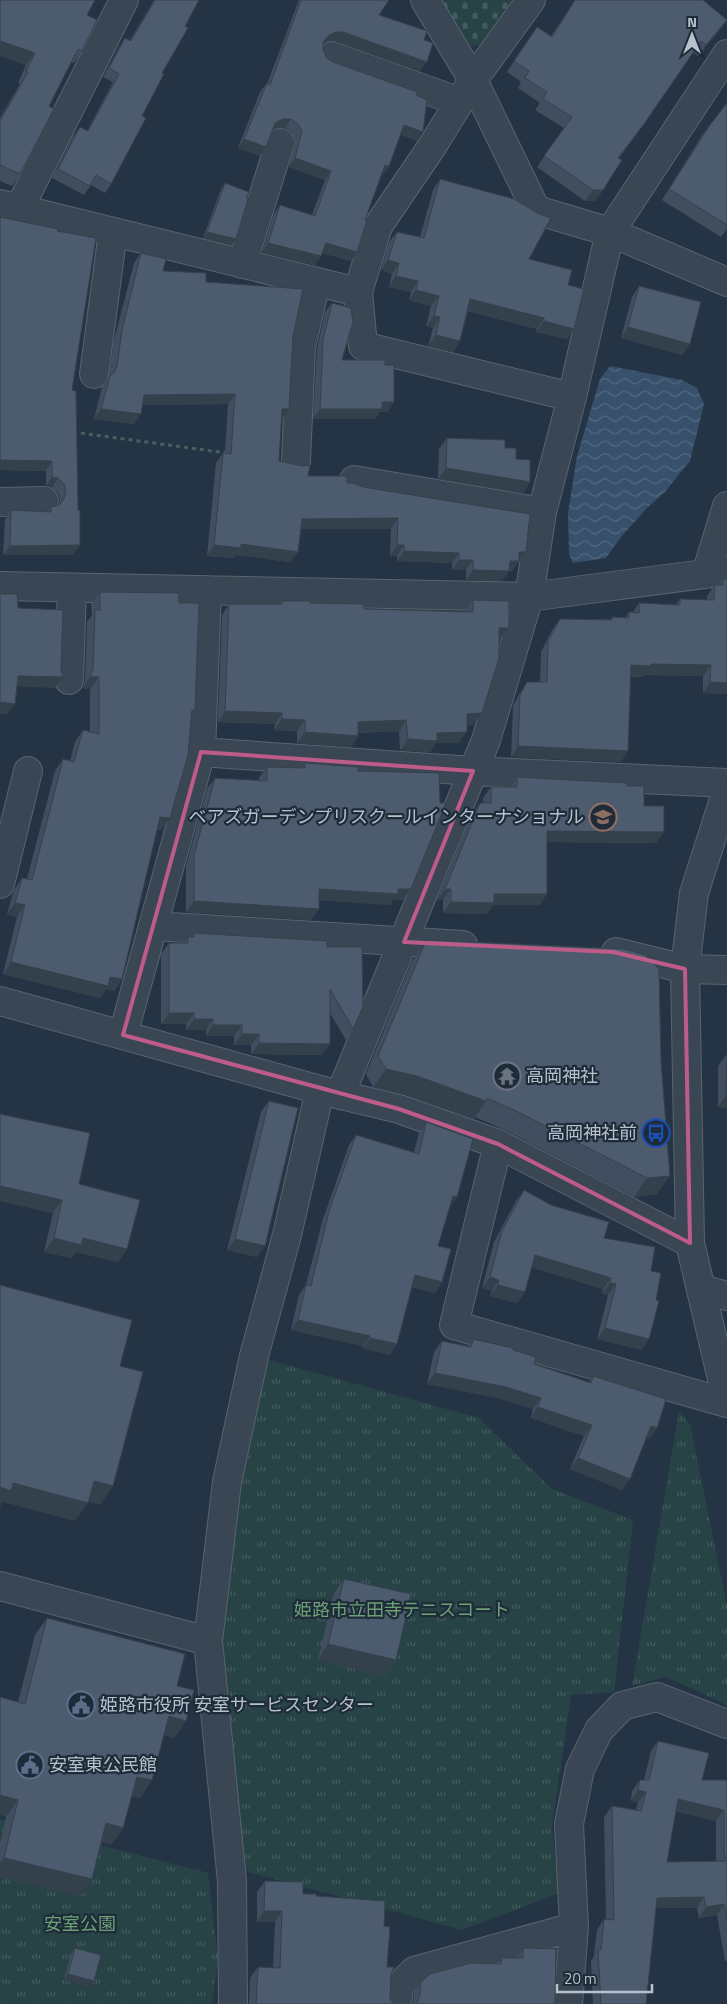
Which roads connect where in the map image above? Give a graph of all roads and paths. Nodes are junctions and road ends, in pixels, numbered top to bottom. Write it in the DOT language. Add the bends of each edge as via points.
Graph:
graph roads {
  1 [pos="124,0"];
  2 [pos="425,0"];
  3 [pos="531,0"];
  4 [pos="727,54"];
  5 [pos="332,56"];
  6 [pos="466,91"];
  7 [pos="280,143"];
  8 [pos="9,207"];
  9 [pos="113,232"];
  10 [pos="610,232"];
  11 [pos="242,264"];
  12 [pos="316,282"];
  13 [pos="727,282"];
  14 [pos="358,292"];
  15 [pos="94,374"];
  16 [pos="572,397"];
  17 [pos="69,432"];
  18 [pos="236,454"];
  19 [pos="296,462"];
  20 [pos="354,480"];
  21 [pos="44,501"];
  22 [pos="0,502"];
  23 [pos="727,506"];
  24 [pos="542,512"];
  25 [pos="717,572"];
  26 [pos="0,586"];
  27 [pos="72,588"];
  28 [pos="207,590"];
  29 [pos="529,597"];
  30 [pos="69,680"];
  31 [pos="202,752"];
  32 [pos="28,771"];
  33 [pos="473,771"];
  34 [pos="727,783"];
  35 [pos="727,790"];
  36 [pos="9,806"];
  37 [pos="0,884"];
  38 [pos="153,926"];
  39 [pos="404,942"];
  40 [pos="489,946"];
  41 [pos="594,951"];
  42 [pos="685,969"];
  43 [pos="727,970"];
  44 [pos="0,1001"];
  45 [pos="122,1035"];
  46 [pos="330,1093"];
  47 [pos="498,1144"];
  48 [pos="690,1243"];
  49 [pos="701,1289"];
  50 [pos="727,1296"];
  51 [pos="727,1402"];
  52 [pos="0,1586"];
  53 [pos="208,1641"];
  54 [pos="727,1724"];
  55 [pos="574,1927"];
  56 [pos="233,2004"];
  57 [pos="397,2004"];
  58 [pos="568,2004"];
  1 -- 8 [label="street"];
  2 -- 6 [label="street"];
  3 -- 6 [label="street"];
  4 -- 10 [label="street"];
  5 -- 6 [label="street"];
  6 -- 10 [label="street" via="536,210"];
  6 -- 14 [label="street" via="378,226"];
  7 -- 11 [label="street"];
  8 -- 9 [label="street"];
  9 -- 11 [label="street"];
  9 -- 15 [label="street"];
  10 -- 13 [label="street"];
  10 -- 16 [label="street"];
  11 -- 12 [label="street"];
  12 -- 14 [label="street"];
  12 -- 19 [label="street" via="301,347"];
  14 -- 16 [label="street" via="363,346"];
  16 -- 24 [label="street"];
  17 -- 18 [label="path"];
  20 -- 24 [label="street"];
  21 -- 22 [label="street"];
  23 -- 25 [label="street"];
  24 -- 29 [label="street"];
  25 -- 29 [label="street"];
  26 -- 27 [label="street"];
  27 -- 28 [label="street"];
  27 -- 30 [label="street"];
  28 -- 29 [label="street"];
  28 -- 31 [label="street"];
  29 -- 33 [label="street" via="486,740"];
  31 -- 33 [label="street"];
  31 -- 38 [label="street"];
  32 -- 36 [label="street"];
  33 -- 34 [label="street"];
  33 -- 39 [label="street"];
  35 -- 42 [label="street" via="694,893"];
  36 -- 37 [label="street"];
  38 -- 39 [label="street"];
  38 -- 45 [label="street"];
  39 -- 40 [label="street"];
  39 -- 46 [label="street"];
  41 -- 42 [label="street" via="613,952"];
  42 -- 43 [label="street"];
  42 -- 48 [label="street"];
  44 -- 45 [label="street"];
  45 -- 46 [label="street"];
  46 -- 47 [label="street" via="399,1109"];
  46 -- 53 [label="street" via="254,1356 228,1482"];
  47 -- 48 [label="street"];
  47 -- 51 [label="street" via="454,1325"];
  48 -- 49 [label="street"];
  49 -- 50 [label="street"];
  49 -- 51 [label="street"];
  52 -- 53 [label="street"];
  53 -- 56 [label="street" via="232,1881"];
  54 -- 55 [label="street" via="657,1697 622,1706 600,1730 580,1769 569,1824"];
  55 -- 57 [label="street" via="414,1971 399,1986"];
  55 -- 58 [label="street"];
}
